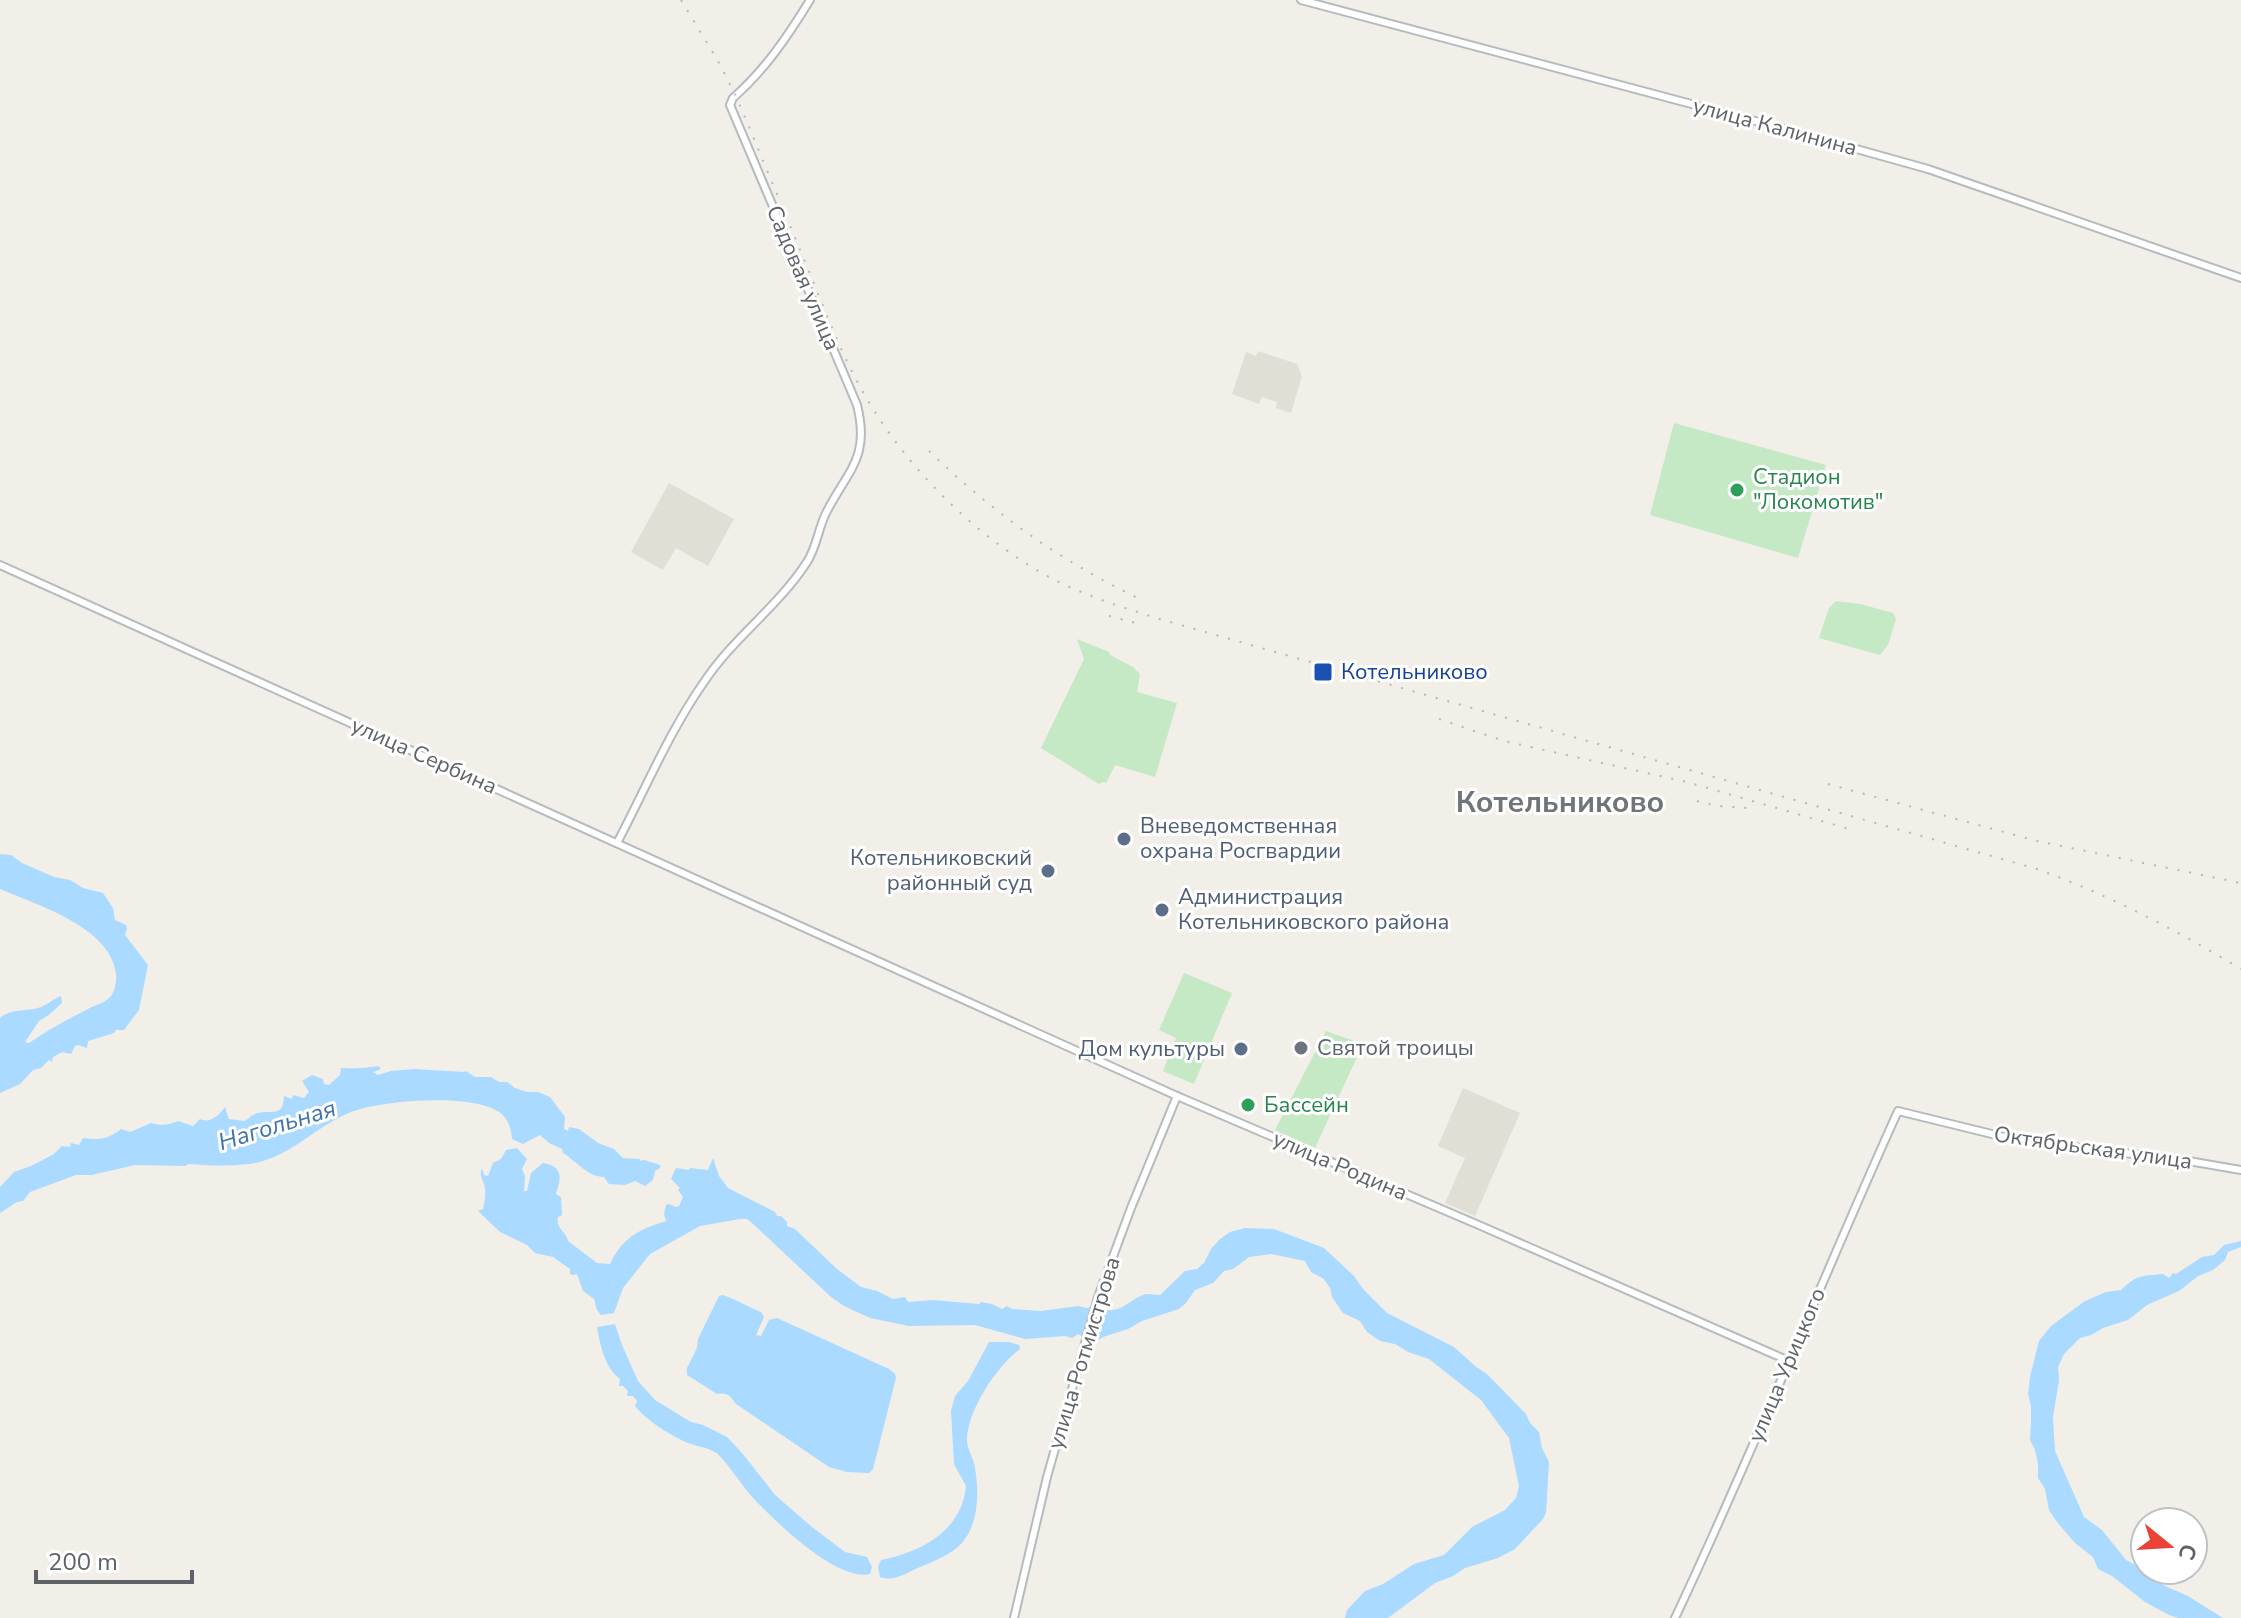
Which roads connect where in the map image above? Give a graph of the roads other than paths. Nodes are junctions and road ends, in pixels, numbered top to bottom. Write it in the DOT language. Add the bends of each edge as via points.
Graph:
graph roads {
  1 [pos="810,0"];
  2 [pos="1301,0"];
  3 [pos="2241,278"];
  4 [pos="0,565"];
  5 [pos="617,843"];
  6 [pos="848,948"];
  7 [pos="1177,1096"];
  8 [pos="1898,1111"];
  9 [pos="2241,1170"];
  10 [pos="1789,1361"];
  11 [pos="1014,1618"];
  12 [pos="1675,1618"];
  1 -- 5 [label="street, Садовая улица" via="790,34 730,105 857,405 862,437 855,464 825,514 807,562 783,595 728,650 692,700"];
  2 -- 3 [label="street, улица Калинина" via="1928,169"];
  4 -- 5 [label="street, улица Сербина"];
  5 -- 6 [label="street, улица Сербина"];
  6 -- 7 [label="street, улица Родина"];
  7 -- 10 [label="street, улица Родина"];
  7 -- 11 [label="street, улица Ротмистрова" via="1098,1297"];
  8 -- 9 [label="street, Октябрьская улица" via="2036,1143"];
  8 -- 10 [label="street, улица Урицкого"];
  10 -- 12 [label="street, улица Урицкого"];
}
